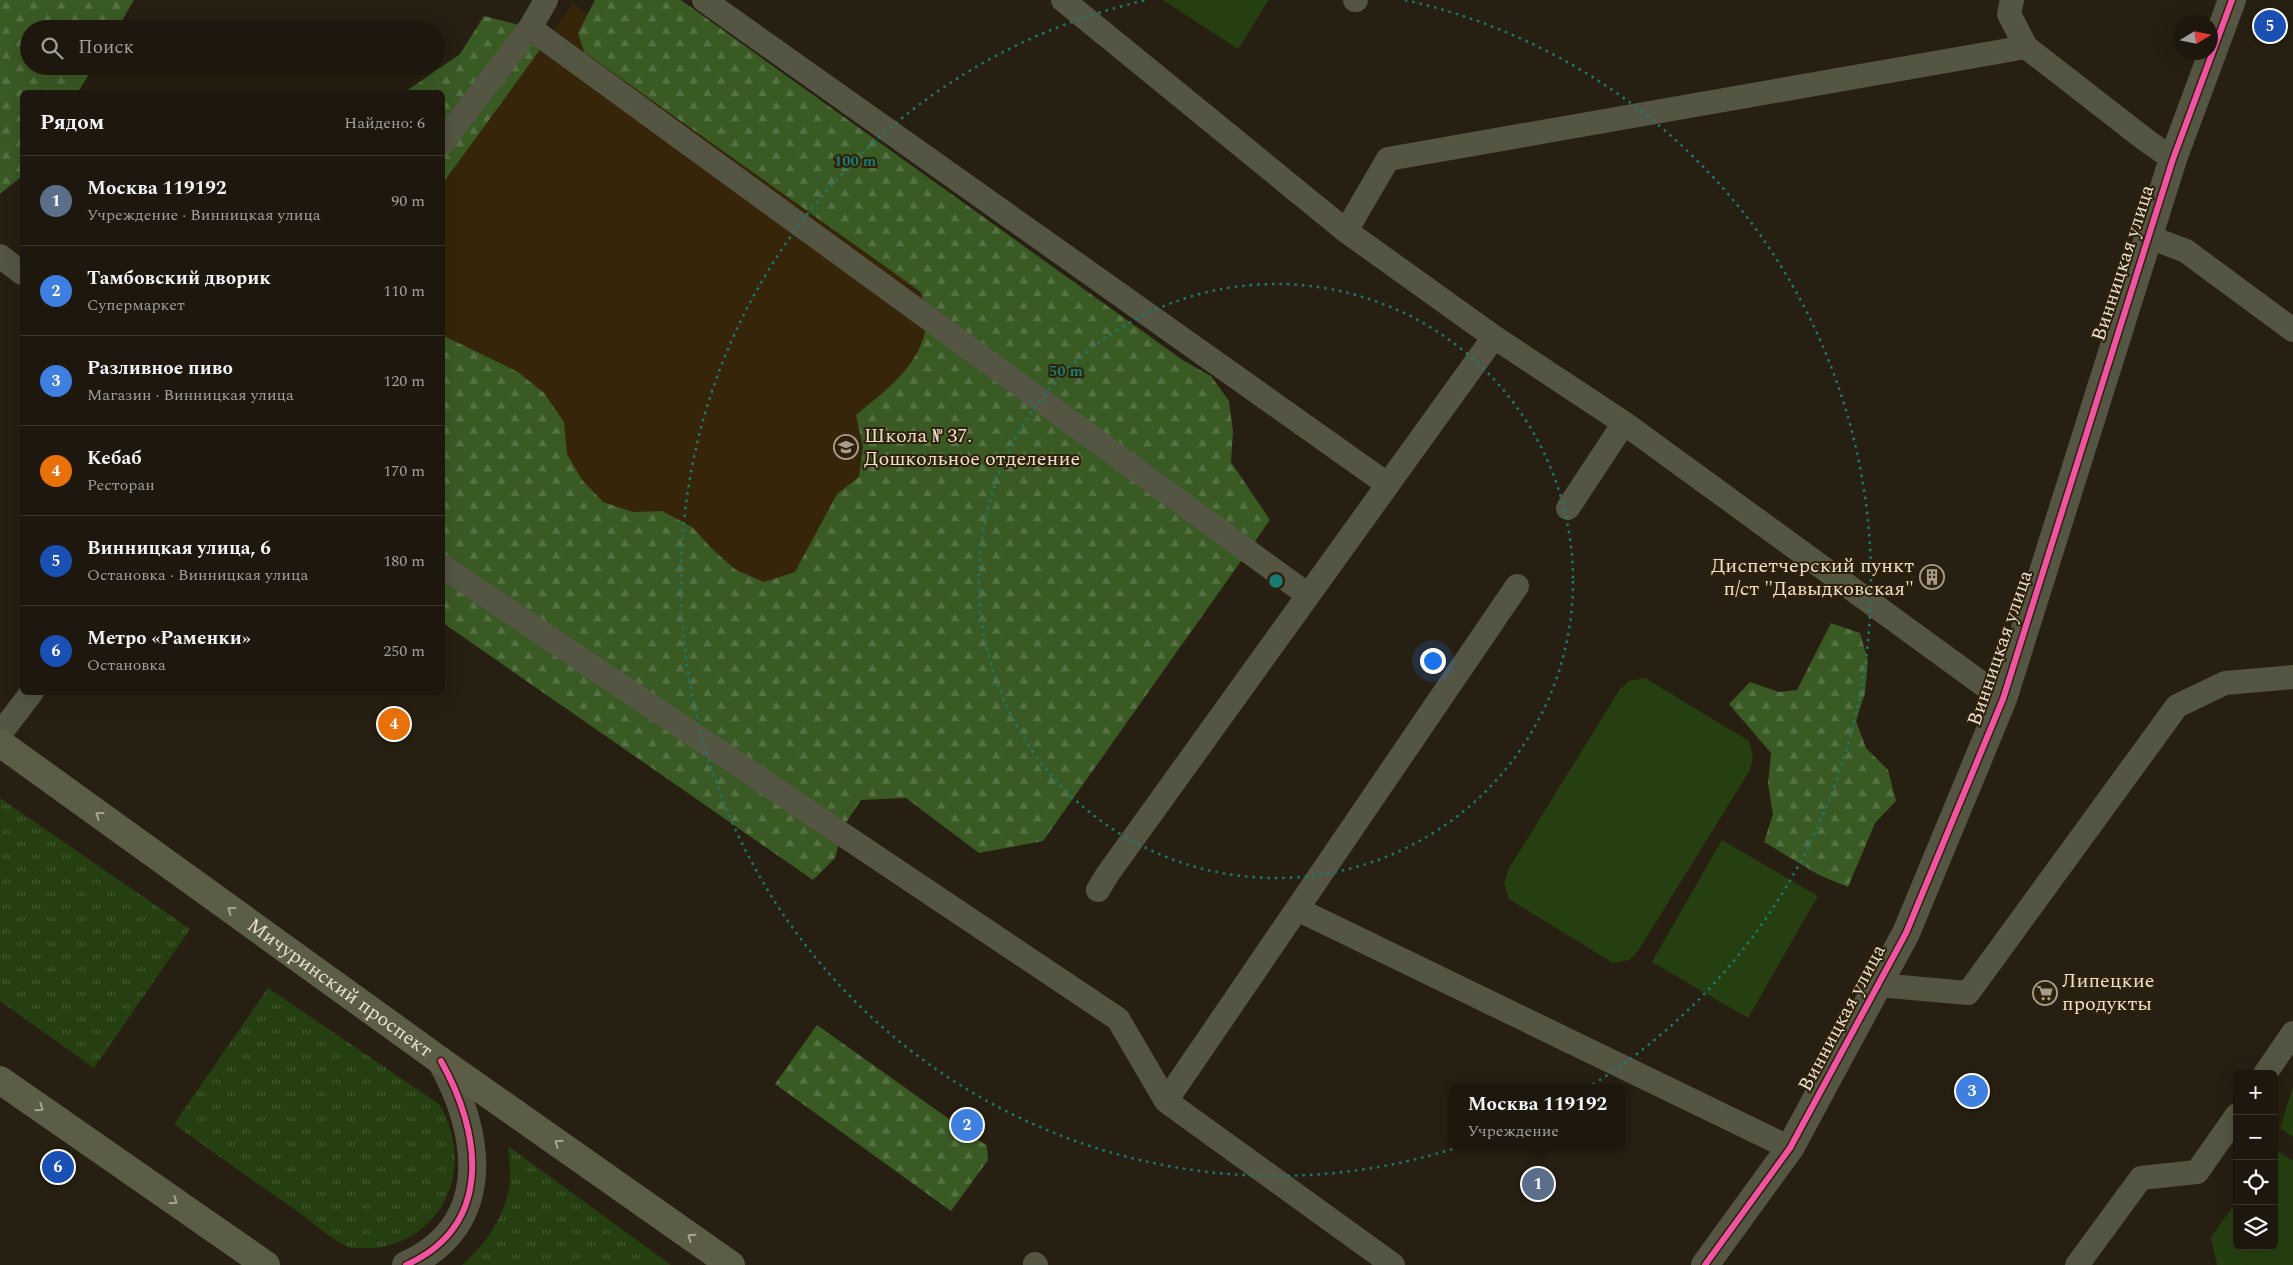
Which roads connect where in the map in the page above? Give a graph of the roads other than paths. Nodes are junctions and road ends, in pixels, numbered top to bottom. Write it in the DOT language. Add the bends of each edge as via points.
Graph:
graph roads {
  1 [pos="546,0"];
  2 [pos="704,0"];
  3 [pos="1063,0"];
  4 [pos="2012,0"];
  5 [pos="2232,0"];
  6 [pos="530,28"];
  7 [pos="2026,47"];
  8 [pos="445,139"];
  9 [pos="2173,159"];
  10 [pos="1346,231"];
  11 [pos="2149,237"];
  12 [pos="0,256"];
  13 [pos="20,271"];
  14 [pos="2293,330"];
  15 [pos="1494,337"];
  16 [pos="1624,424"];
  17 [pos="1387,484"];
  18 [pos="1568,508"];
  19 [pos="445,568"];
  20 [pos="1517,586"];
  21 [pos="1308,595"];
  22 [pos="2293,677"];
  23 [pos="30,695"];
  24 [pos="2003,699"];
  25 [pos="0,734"];
  26 [pos="0,744"];
  27 [pos="1098,890"];
  28 [pos="1297,909"];
  29 [pos="1878,985"];
  30 [pos="2293,1033"];
  31 [pos="442,1061"];
  32 [pos="2268,1070"];
  33 [pos="0,1080"];
  34 [pos="1166,1101"];
  35 [pos="2233,1121"];
  36 [pos="1790,1148"];
  37 [pos="266,1265"];
  38 [pos="406,1265"];
  39 [pos="731,1265"];
  40 [pos="1393,1265"];
  41 [pos="1705,1265"];
  42 [pos="2077,1265"];
  1 -- 6 [label="lane"];
  2 -- 17 [label="lane"];
  3 -- 10 [label="lane"];
  4 -- 7 [label="lane" via="2009,14"];
  5 -- 9 [label="street, Винницкая улица"];
  6 -- 8 [label="lane"];
  6 -- 21 [label="lane"];
  7 -- 9 [label="lane"];
  7 -- 10 [label="lane" via="1388,159"];
  9 -- 11 [label="street, Винницкая улица"];
  10 -- 15 [label="lane"];
  11 -- 14 [label="lane" via="2186,251"];
  11 -- 24 [label="street, Винницкая улица"];
  12 -- 13 [label="lane"];
  15 -- 16 [label="lane"];
  15 -- 17 [label="lane"];
  16 -- 18 [label="lane"];
  16 -- 24 [label="lane"];
  17 -- 21 [label="lane"];
  19 -- 34 [label="lane" via="1118,1019"];
  20 -- 28 [label="lane"];
  21 -- 27 [label="lane"];
  22 -- 29 [label="lane" via="2225,683 2177,706 1968,993"];
  23 -- 25 [label="lane"];
  24 -- 29 [label="street, Винницкая улица" via="1906,933"];
  31 -- 26 [label="main road, Мичуринский проспект, one-way"];
  28 -- 34 [label="lane"];
  28 -- 36 [label="lane"];
  29 -- 36 [label="street, Винницкая улица"];
  30 -- 32 [label="lane"];
  31 -- 38 [label="street" via="466,1115 472,1144 470,1189 466,1207 444,1241"];
  39 -- 31 [label="main road, Мичуринский проспект, one-way"];
  33 -- 37 [label="main road, one-way"];
  34 -- 40 [label="lane"];
  35 -- 42 [label="lane" via="2196,1172 2141,1178"];
  36 -- 41 [label="street, Винницкая улица"];
}
